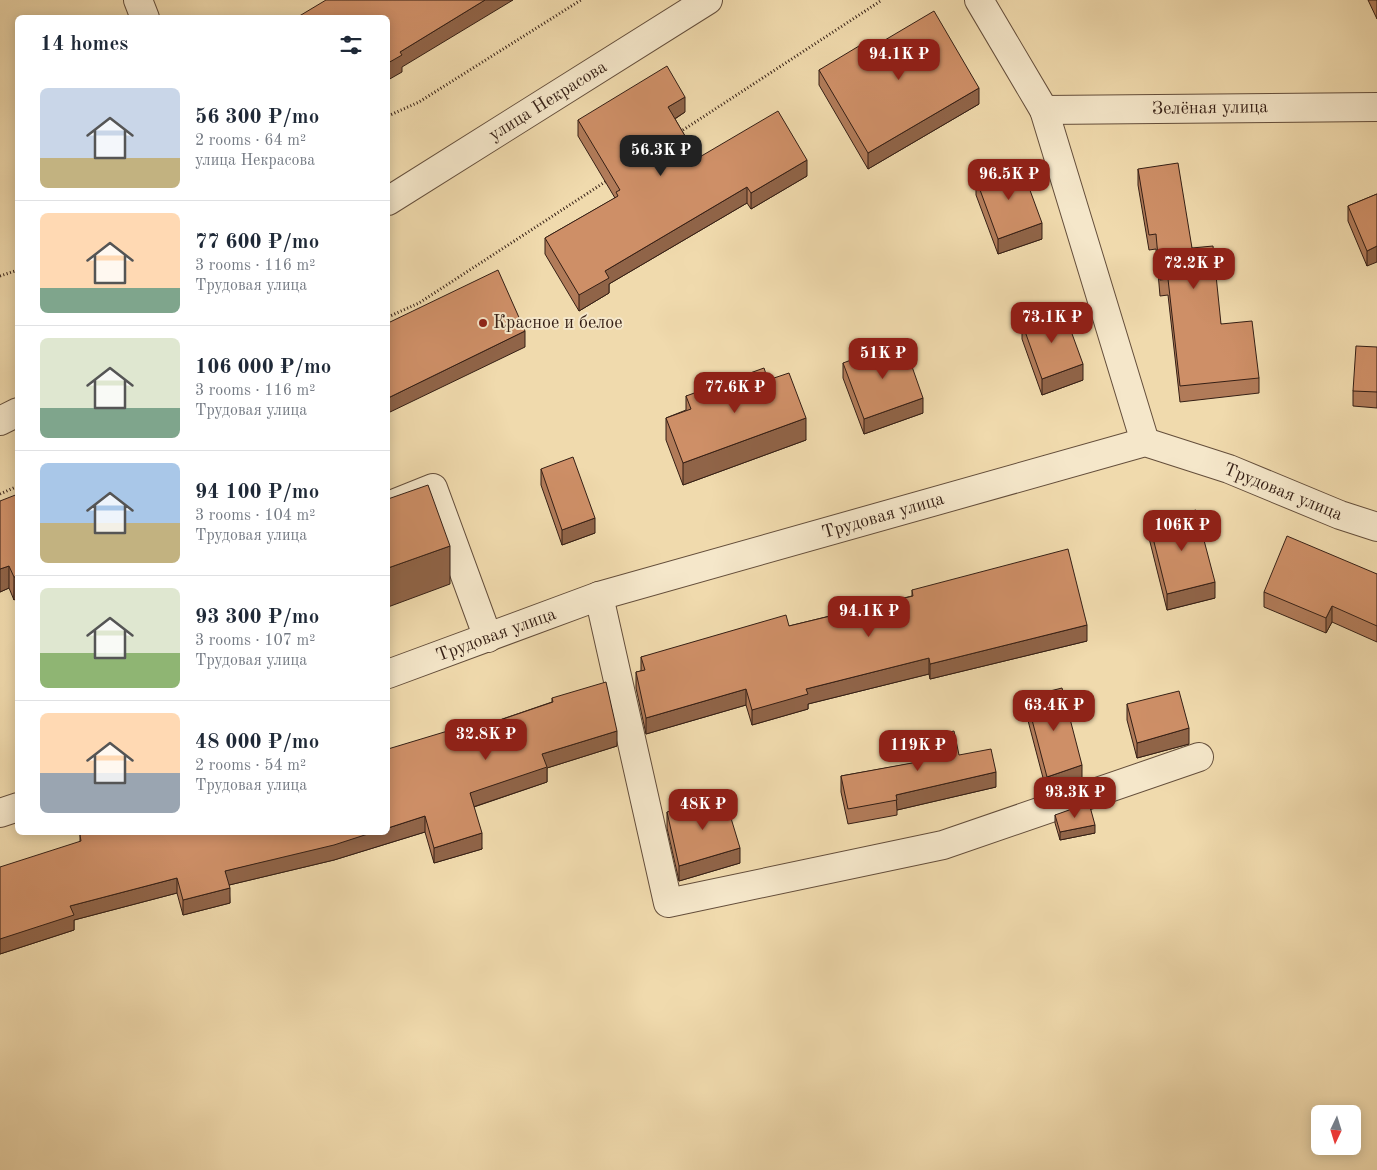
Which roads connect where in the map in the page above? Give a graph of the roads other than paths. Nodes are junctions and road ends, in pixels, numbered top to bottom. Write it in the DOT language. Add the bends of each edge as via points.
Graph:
graph roads {
  1 [pos="138,0"];
  2 [pos="708,0"];
  3 [pos="978,0"];
  4 [pos="144,15"];
  5 [pos="1377,107"];
  6 [pos="1044,110"];
  7 [pos="390,200"];
  8 [pos="15,414"];
  9 [pos="0,421"];
  10 [pos="1145,442"];
  11 [pos="390,505"];
  12 [pos="1340,515"];
  13 [pos="1377,518"];
  14 [pos="1377,528"];
  15 [pos="599,596"];
  16 [pos="488,638"];
  17 [pos="390,673"];
  18 [pos="1199,757"];
  19 [pos="15,808"];
  20 [pos="0,813"];
  1 -- 4 [label="street"];
  2 -- 7 [label="street, улица Некрасова"];
  3 -- 6 [label="street"];
  5 -- 6 [label="street, Зелёная улица"];
  6 -- 10 [label="street"];
  8 -- 9 [label="street"];
  10 -- 12 [label="street, Трудовая улица" via="1229,469"];
  10 -- 15 [label="street, Трудовая улица"];
  11 -- 16 [label="street" via="432,488"];
  12 -- 13 [label="street"];
  12 -- 14 [label="street, Трудовая улица"];
  15 -- 16 [label="street, Трудовая улица"];
  15 -- 18 [label="street" via="668,902 943,845"];
  16 -- 17 [label="street, Трудовая улица"];
  19 -- 20 [label="street"];
}
